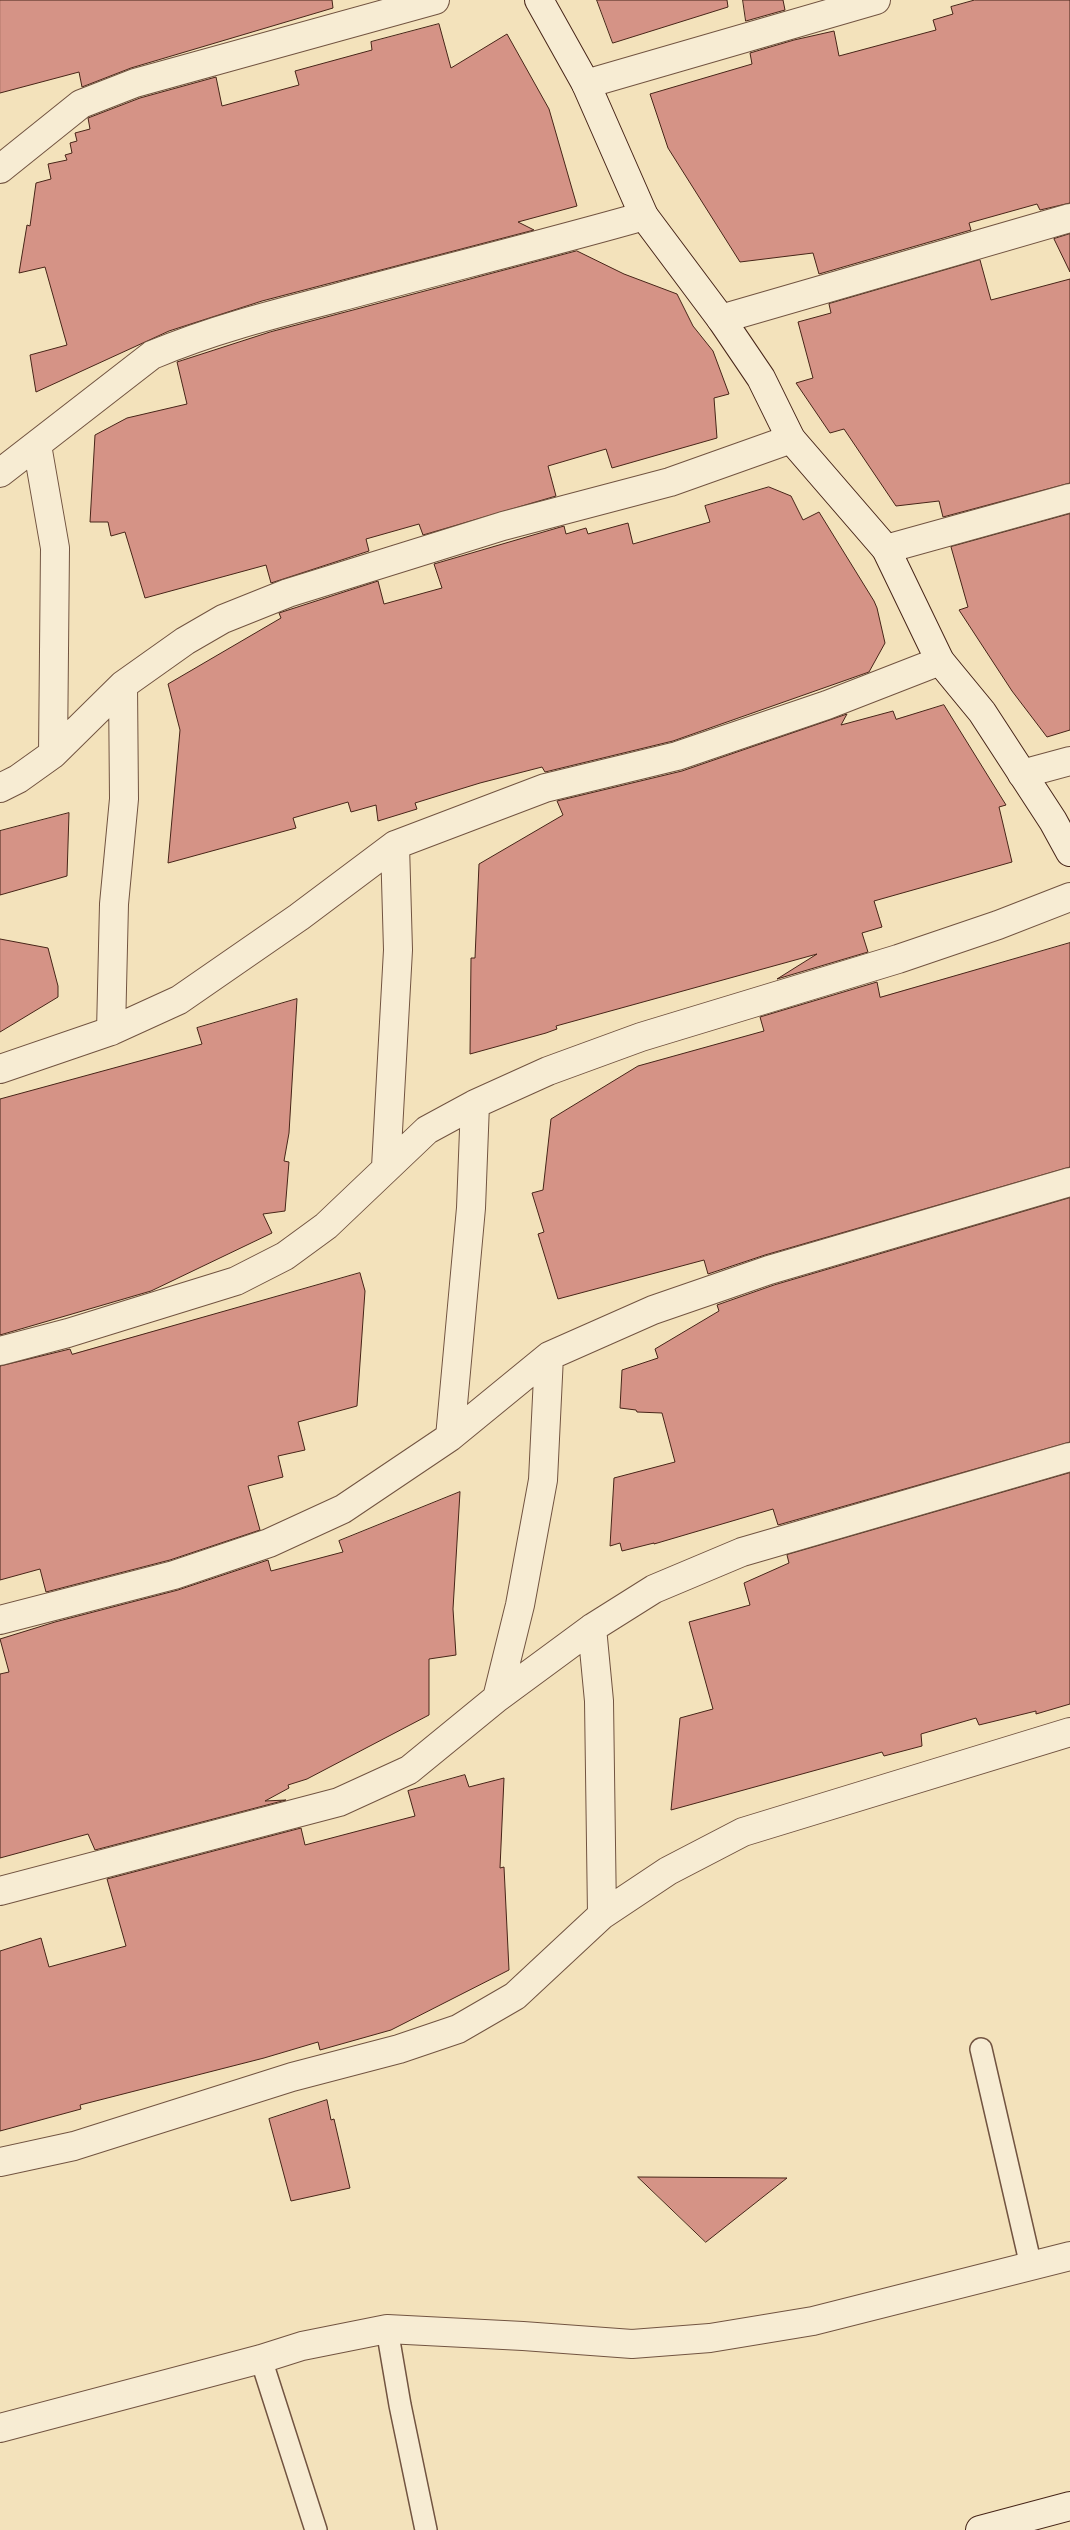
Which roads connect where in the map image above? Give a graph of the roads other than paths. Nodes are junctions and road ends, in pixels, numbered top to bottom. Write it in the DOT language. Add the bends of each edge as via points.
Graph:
graph roads {
  1 [pos="435,0"];
  2 [pos="540,0"];
  3 [pos="876,0"];
  4 [pos="586,84"];
  5 [pos="0,169"];
  6 [pos="644,216"];
  7 [pos="1070,218"];
  8 [pos="721,319"];
  9 [pos="791,439"];
  10 [pos="37,445"];
  11 [pos="0,473"];
  12 [pos="1070,498"];
  13 [pos="886,549"];
  14 [pos="940,661"];
  15 [pos="124,685"];
  16 [pos="53,754"];
  17 [pos="1070,761"];
  18 [pos="1022,774"];
  19 [pos="0,788"];
  20 [pos="395,845"];
  21 [pos="1070,852"];
  22 [pos="1070,896"];
  23 [pos="111,1031"];
  24 [pos="0,1069"];
  25 [pos="475,1104"];
  26 [pos="386,1167"];
  27 [pos="1070,1182"];
  28 [pos="0,1351"];
  29 [pos="549,1356"];
  30 [pos="450,1437"];
  31 [pos="1070,1457"];
  32 [pos="0,1620"];
  33 [pos="592,1628"];
  34 [pos="497,1698"];
  35 [pos="1070,1732"];
  36 [pos="0,1891"];
  37 [pos="602,1915"];
  38 [pos="982,2049"];
  39 [pos="0,2162"];
  40 [pos="1070,2256"];
  41 [pos="1031,2266"];
  42 [pos="387,2330"];
  43 [pos="261,2359"];
  44 [pos="0,2428"];
  45 [pos="1070,2506"];
  46 [pos="316,2530"];
  47 [pos="426,2530"];
  48 [pos="980,2530"];
  1 -- 5 [label="street" via="126,87 81,104"];
  2 -- 4 [label="street"];
  3 -- 4 [label="street"];
  4 -- 6 [label="street"];
  6 -- 8 [label="street"];
  6 -- 10 [label="street" via="260,318 181,343 152,356"];
  7 -- 8 [label="street"];
  8 -- 9 [label="street" via="761,378"];
  9 -- 13 [label="street"];
  9 -- 15 [label="street" via="670,482 503,526 288,593 223,619 185,641"];
  10 -- 11 [label="street"];
  10 -- 16 [label="street" via="55,548"];
  12 -- 13 [label="street"];
  13 -- 14 [label="street"];
  14 -- 18 [label="street" via="982,712"];
  14 -- 20 [label="street" via="827,705 677,756 545,788"];
  15 -- 16 [label="street"];
  15 -- 23 [label="street" via="124,799 114,904"];
  16 -- 19 [label="street"];
  17 -- 18 [label="street"];
  18 -- 21 [label="street"];
  20 -- 23 [label="street" via="299,917 179,1000"];
  20 -- 26 [label="street" via="398,950"];
  22 -- 25 [label="street" via="898,959 641,1037 548,1071"];
  23 -- 24 [label="street"];
  25 -- 26 [label="street" via="427,1130"];
  25 -- 30 [label="street" via="471,1208"];
  26 -- 28 [label="street" via="326,1226 284,1256 236,1281"];
  27 -- 29 [label="street" via="760,1273 653,1310"];
  29 -- 30 [label="street"];
  29 -- 34 [label="street" via="543,1480 520,1605"];
  30 -- 32 [label="street" via="343,1509 269,1543 174,1575"];
  31 -- 33 [label="street" via="742,1552 654,1589"];
  33 -- 34 [label="street"];
  33 -- 37 [label="street" via="599,1701"];
  34 -- 36 [label="street" via="409,1770 339,1802"];
  35 -- 37 [label="street" via="742,1832 668,1871"];
  37 -- 39 [label="street" via="516,1996 458,2028 74,2146"];
  38 -- 41 [label="lane"];
  40 -- 41 [label="street"];
  41 -- 42 [label="street" via="813,2322 710,2338 632,2344"];
  42 -- 43 [label="street" via="302,2346"];
  42 -- 47 [label="lane"];
  43 -- 44 [label="street"];
  43 -- 46 [label="lane"];
  45 -- 48 [label="street"];
}
